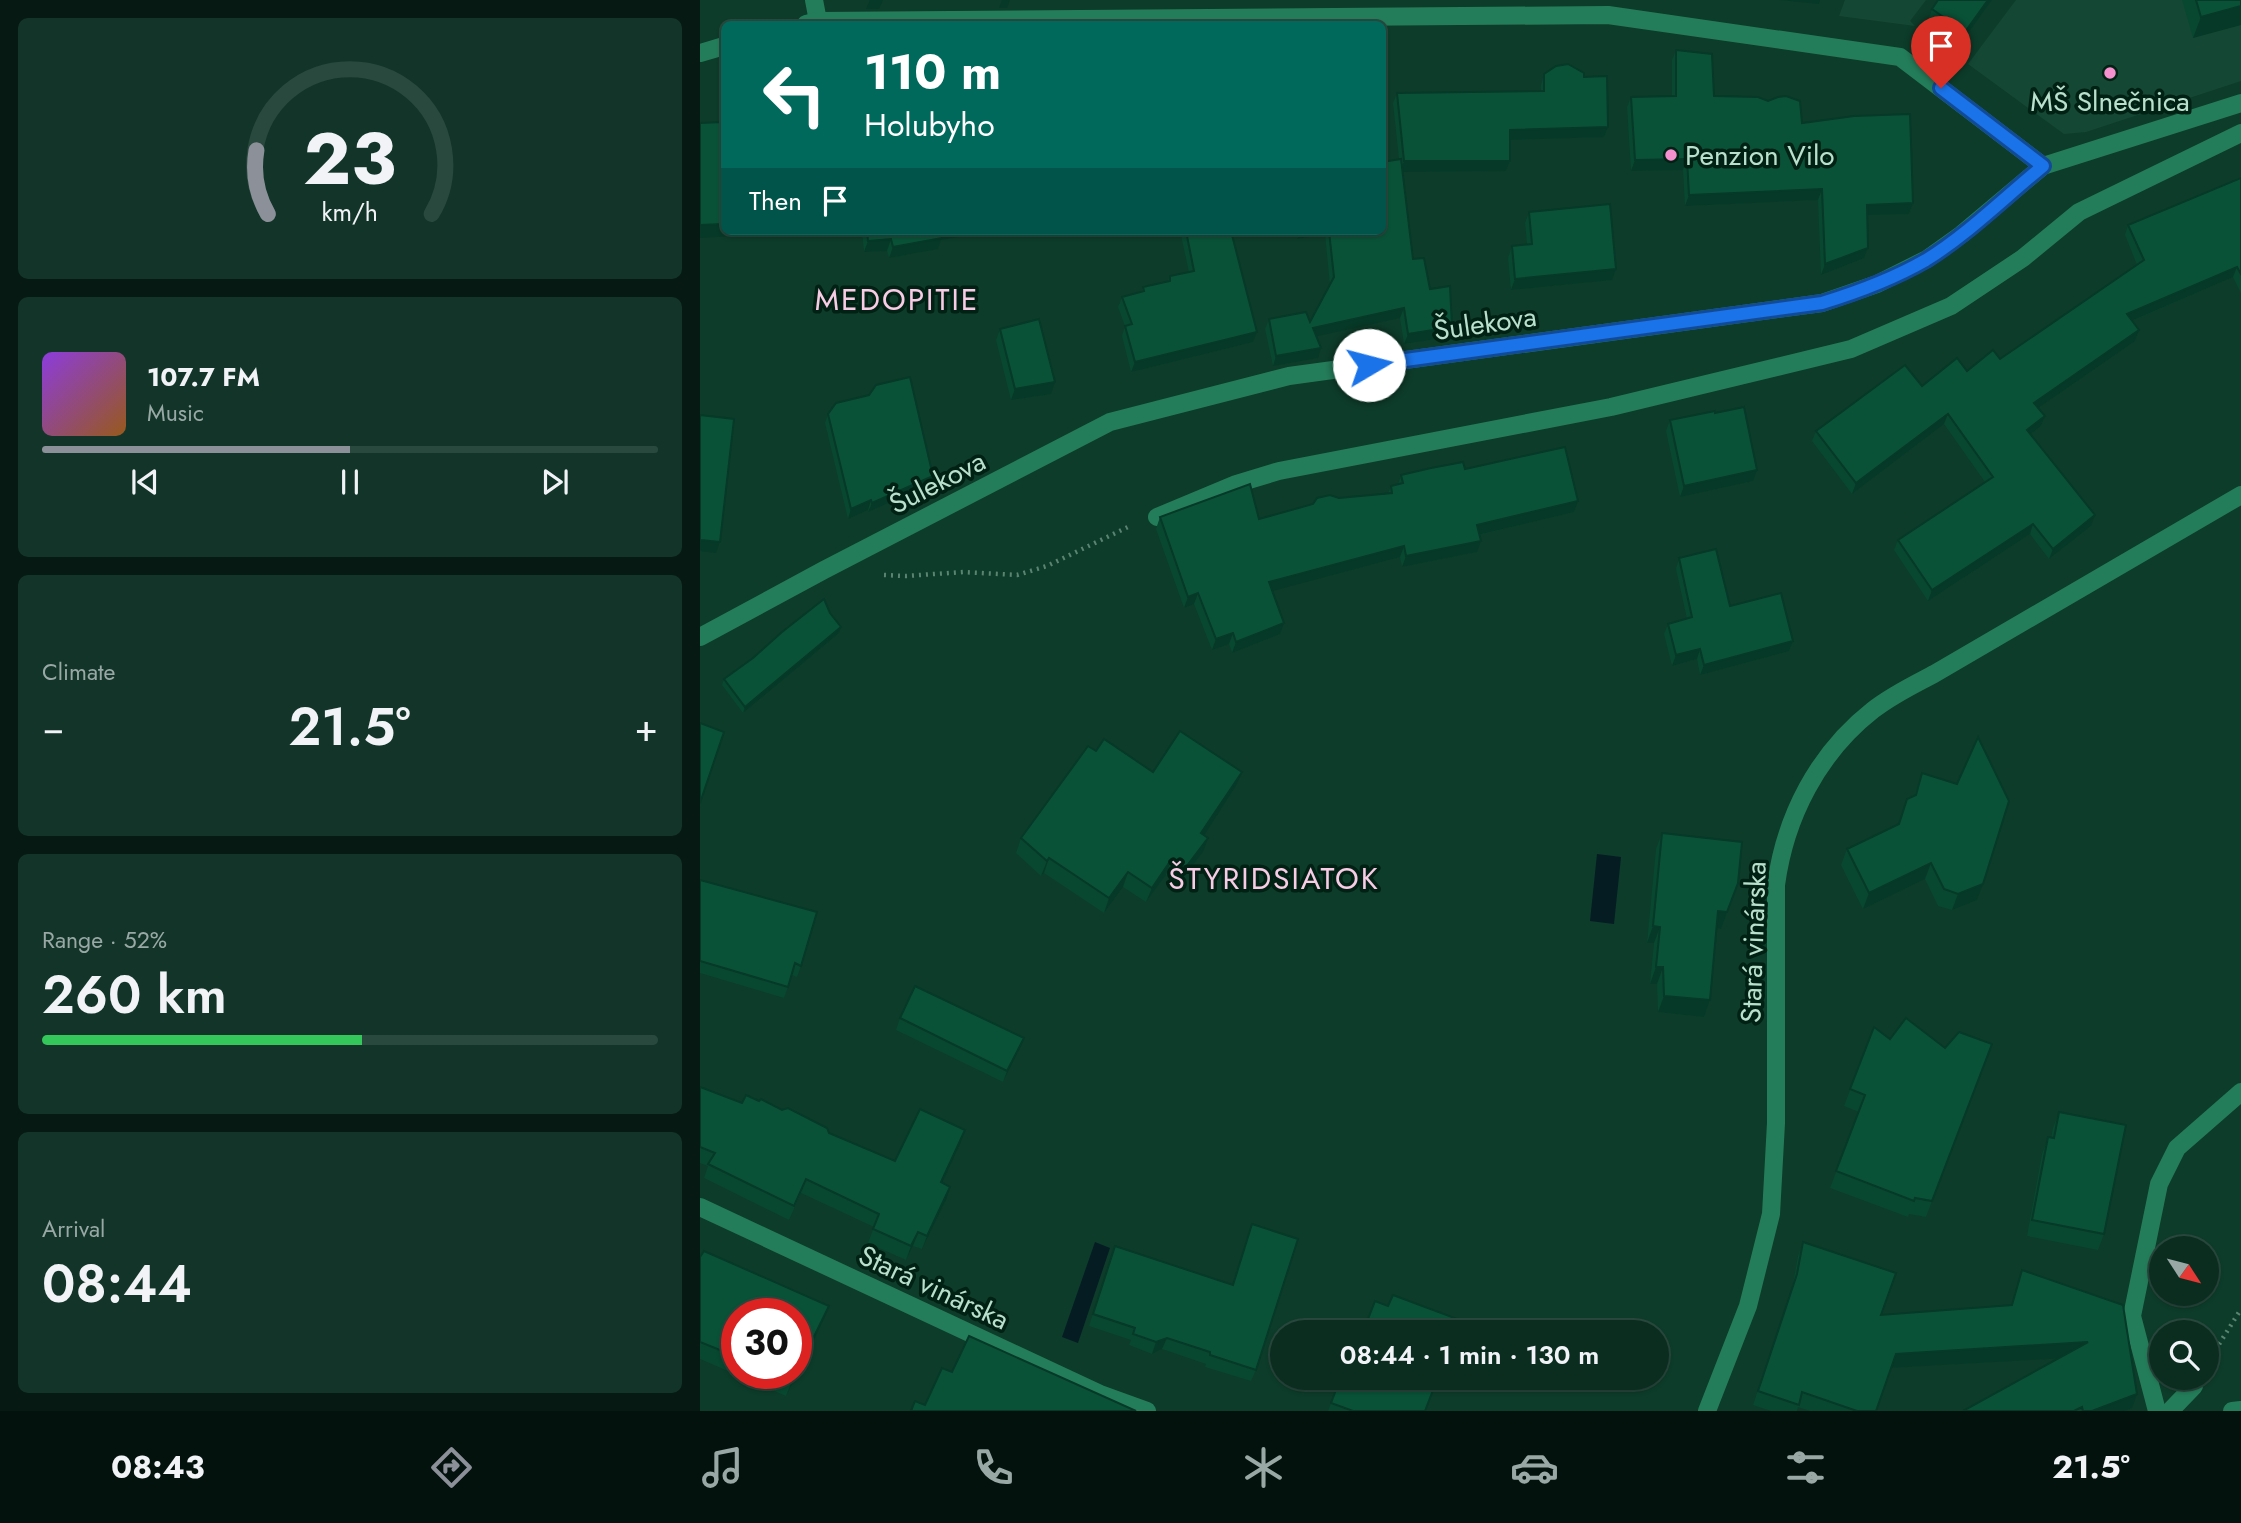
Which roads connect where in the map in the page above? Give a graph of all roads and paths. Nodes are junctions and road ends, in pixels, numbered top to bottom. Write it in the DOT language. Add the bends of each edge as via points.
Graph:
graph roads {
  1 [pos="814,0"];
  2 [pos="812,21"];
  3 [pos="1011,21"];
  4 [pos="721,47"];
  5 [pos="700,53"];
  6 [pos="2241,103"];
  7 [pos="2241,133"];
  8 [pos="2043,166"];
  9 [pos="2241,495"];
  10 [pos="1157,517"];
  11 [pos="878,574"];
  12 [pos="700,637"];
  13 [pos="2241,1092"];
  14 [pos="700,1207"];
  15 [pos="2241,1309"];
  16 [pos="2219,1345"];
  17 [pos="2190,1390"];
  18 [pos="2241,1410"];
  19 [pos="1147,1411"];
  20 [pos="1707,1411"];
  21 [pos="2157,1411"];
  22 [pos="2170,1411"];
  23 [pos="2232,1411"];
  1 -- 2 [label="street"];
  3 -- 8 [label="street" via="1608,15 1900,57"];
  4 -- 5 [label="street"];
  6 -- 8 [label="street, Šulekova"];
  7 -- 10 [label="street" via="2079,212 2023,258 1951,306 1851,349 1611,407 1279,471"];
  8 -- 12 [label="street, Šulekova" via="1927,259 1877,284 1822,303 1289,376 1110,422"];
  9 -- 20 [label="street, Stará vinárska" via="1896,693 1852,728 1812,777 1789,826 1776,885 1776,1124 1771,1214 1748,1306"];
  10 -- 11 [label="path" via="1017,575"];
  13 -- 21 [label="street" via="2177,1148 2159,1184 2132,1316"];
  14 -- 19 [label="street, Stará vinárska" via="1100,1394"];
  15 -- 16 [label="path"];
  17 -- 22 [label="street"];
  18 -- 23 [label="street"];
}
